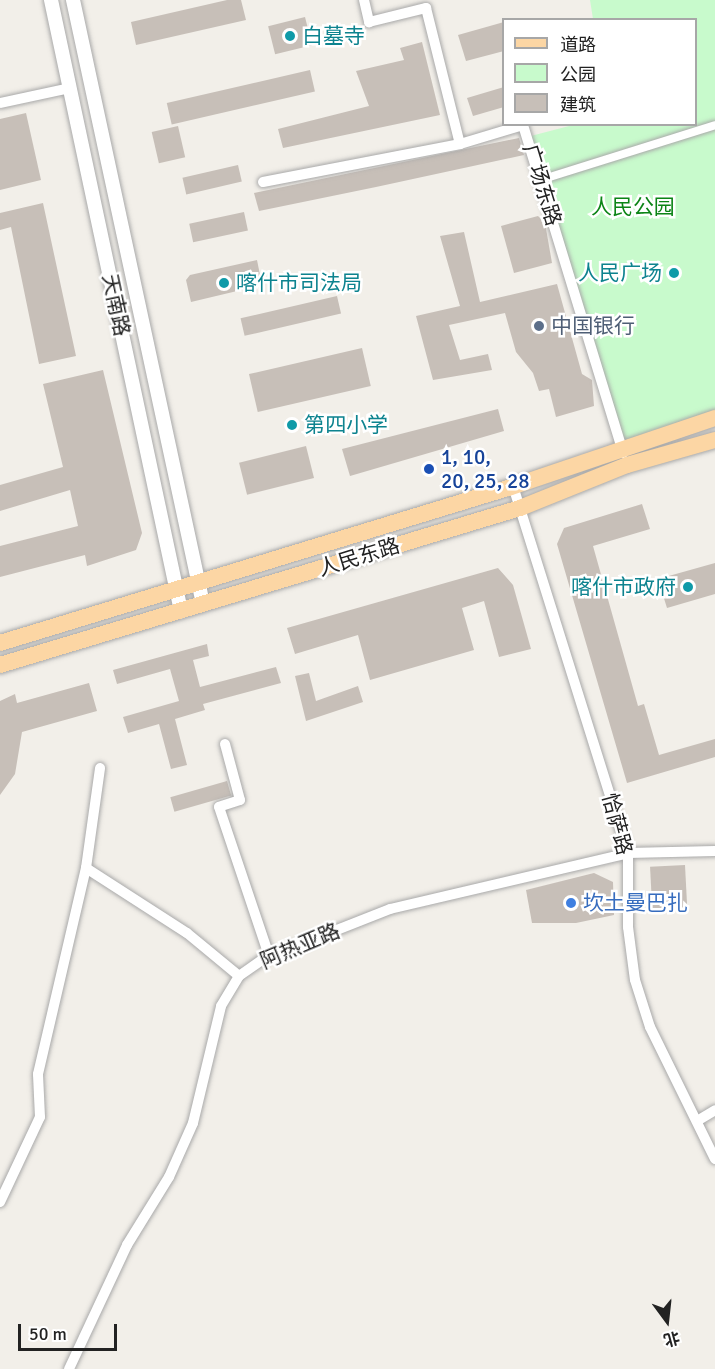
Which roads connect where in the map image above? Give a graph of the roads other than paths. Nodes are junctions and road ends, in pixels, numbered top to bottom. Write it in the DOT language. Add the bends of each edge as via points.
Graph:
graph roads {
  1 [pos="51,0"];
  2 [pos="73,0"];
  3 [pos="364,0"];
  4 [pos="70,88"];
  5 [pos="0,103"];
  6 [pos="715,125"];
  7 [pos="520,126"];
  8 [pos="523,126"];
  9 [pos="460,144"];
  10 [pos="540,180"];
  11 [pos="263,182"];
  12 [pos="715,418"];
  13 [pos="715,440"];
  14 [pos="621,446"];
  15 [pos="627,465"];
  16 [pos="513,486"];
  17 [pos="520,508"];
  18 [pos="197,583"];
  19 [pos="176,589"];
  20 [pos="203,604"];
  21 [pos="181,611"];
  22 [pos="0,643"];
  23 [pos="0,666"];
  24 [pos="225,744"];
  25 [pos="100,768"];
  26 [pos="715,851"];
  27 [pos="628,854"];
  28 [pos="86,868"];
  29 [pos="269,956"];
  30 [pos="239,976"];
  31 [pos="715,1110"];
  32 [pos="697,1121"];
  33 [pos="715,1159"];
  34 [pos="0,1202"];
  35 [pos="69,1369"];
  1 -- 4 [label="street, 天南路"];
  2 -- 18 [label="street, 天南路"];
  3 -- 9 [label="street" via="369,22 426,8"];
  4 -- 5 [label="street"];
  4 -- 19 [label="street, 天南路"];
  6 -- 10 [label="street"];
  7 -- 9 [label="street, 广场东路"];
  8 -- 10 [label="street, 广场东路"];
  9 -- 11 [label="street, 广场东路"];
  10 -- 14 [label="street, 广场东路"];
  12 -- 14 [label="main road, 人民东路"];
  13 -- 15 [label="main road, 人民东路"];
  14 -- 15 [label="street, 广场东路"];
  14 -- 16 [label="main road, 人民东路"];
  15 -- 17 [label="main road, 人民东路"];
  16 -- 17 [label="street, 恰萨路"];
  16 -- 18 [label="main road, 人民东路"];
  17 -- 20 [label="main road, 人民东路"];
  17 -- 27 [label="street, 恰萨路"];
  18 -- 19 [label="main road, 人民东路"];
  18 -- 20 [label="street, 天南路"];
  19 -- 21 [label="street, 天南路"];
  19 -- 22 [label="main road, 人民东路"];
  20 -- 21 [label="main road, 人民东路"];
  21 -- 23 [label="main road, 人民东路"];
  24 -- 29 [label="street" via="240,800 219,807"];
  25 -- 28 [label="street"];
  26 -- 27 [label="street, 阿热亚路"];
  27 -- 29 [label="street, 阿热亚路" via="390,909"];
  27 -- 32 [label="street, 恰萨路" via="628,927 636,980 650,1028"];
  28 -- 30 [label="street" via="187,933"];
  28 -- 34 [label="street" via="38,1074 40,1118"];
  29 -- 30 [label="street, 阿热亚路"];
  30 -- 35 [label="street, 阿热亚路" via="220,1006 193,1123 169,1177 127,1245"];
  31 -- 32 [label="street"];
  32 -- 33 [label="street, 恰萨路"];
}
